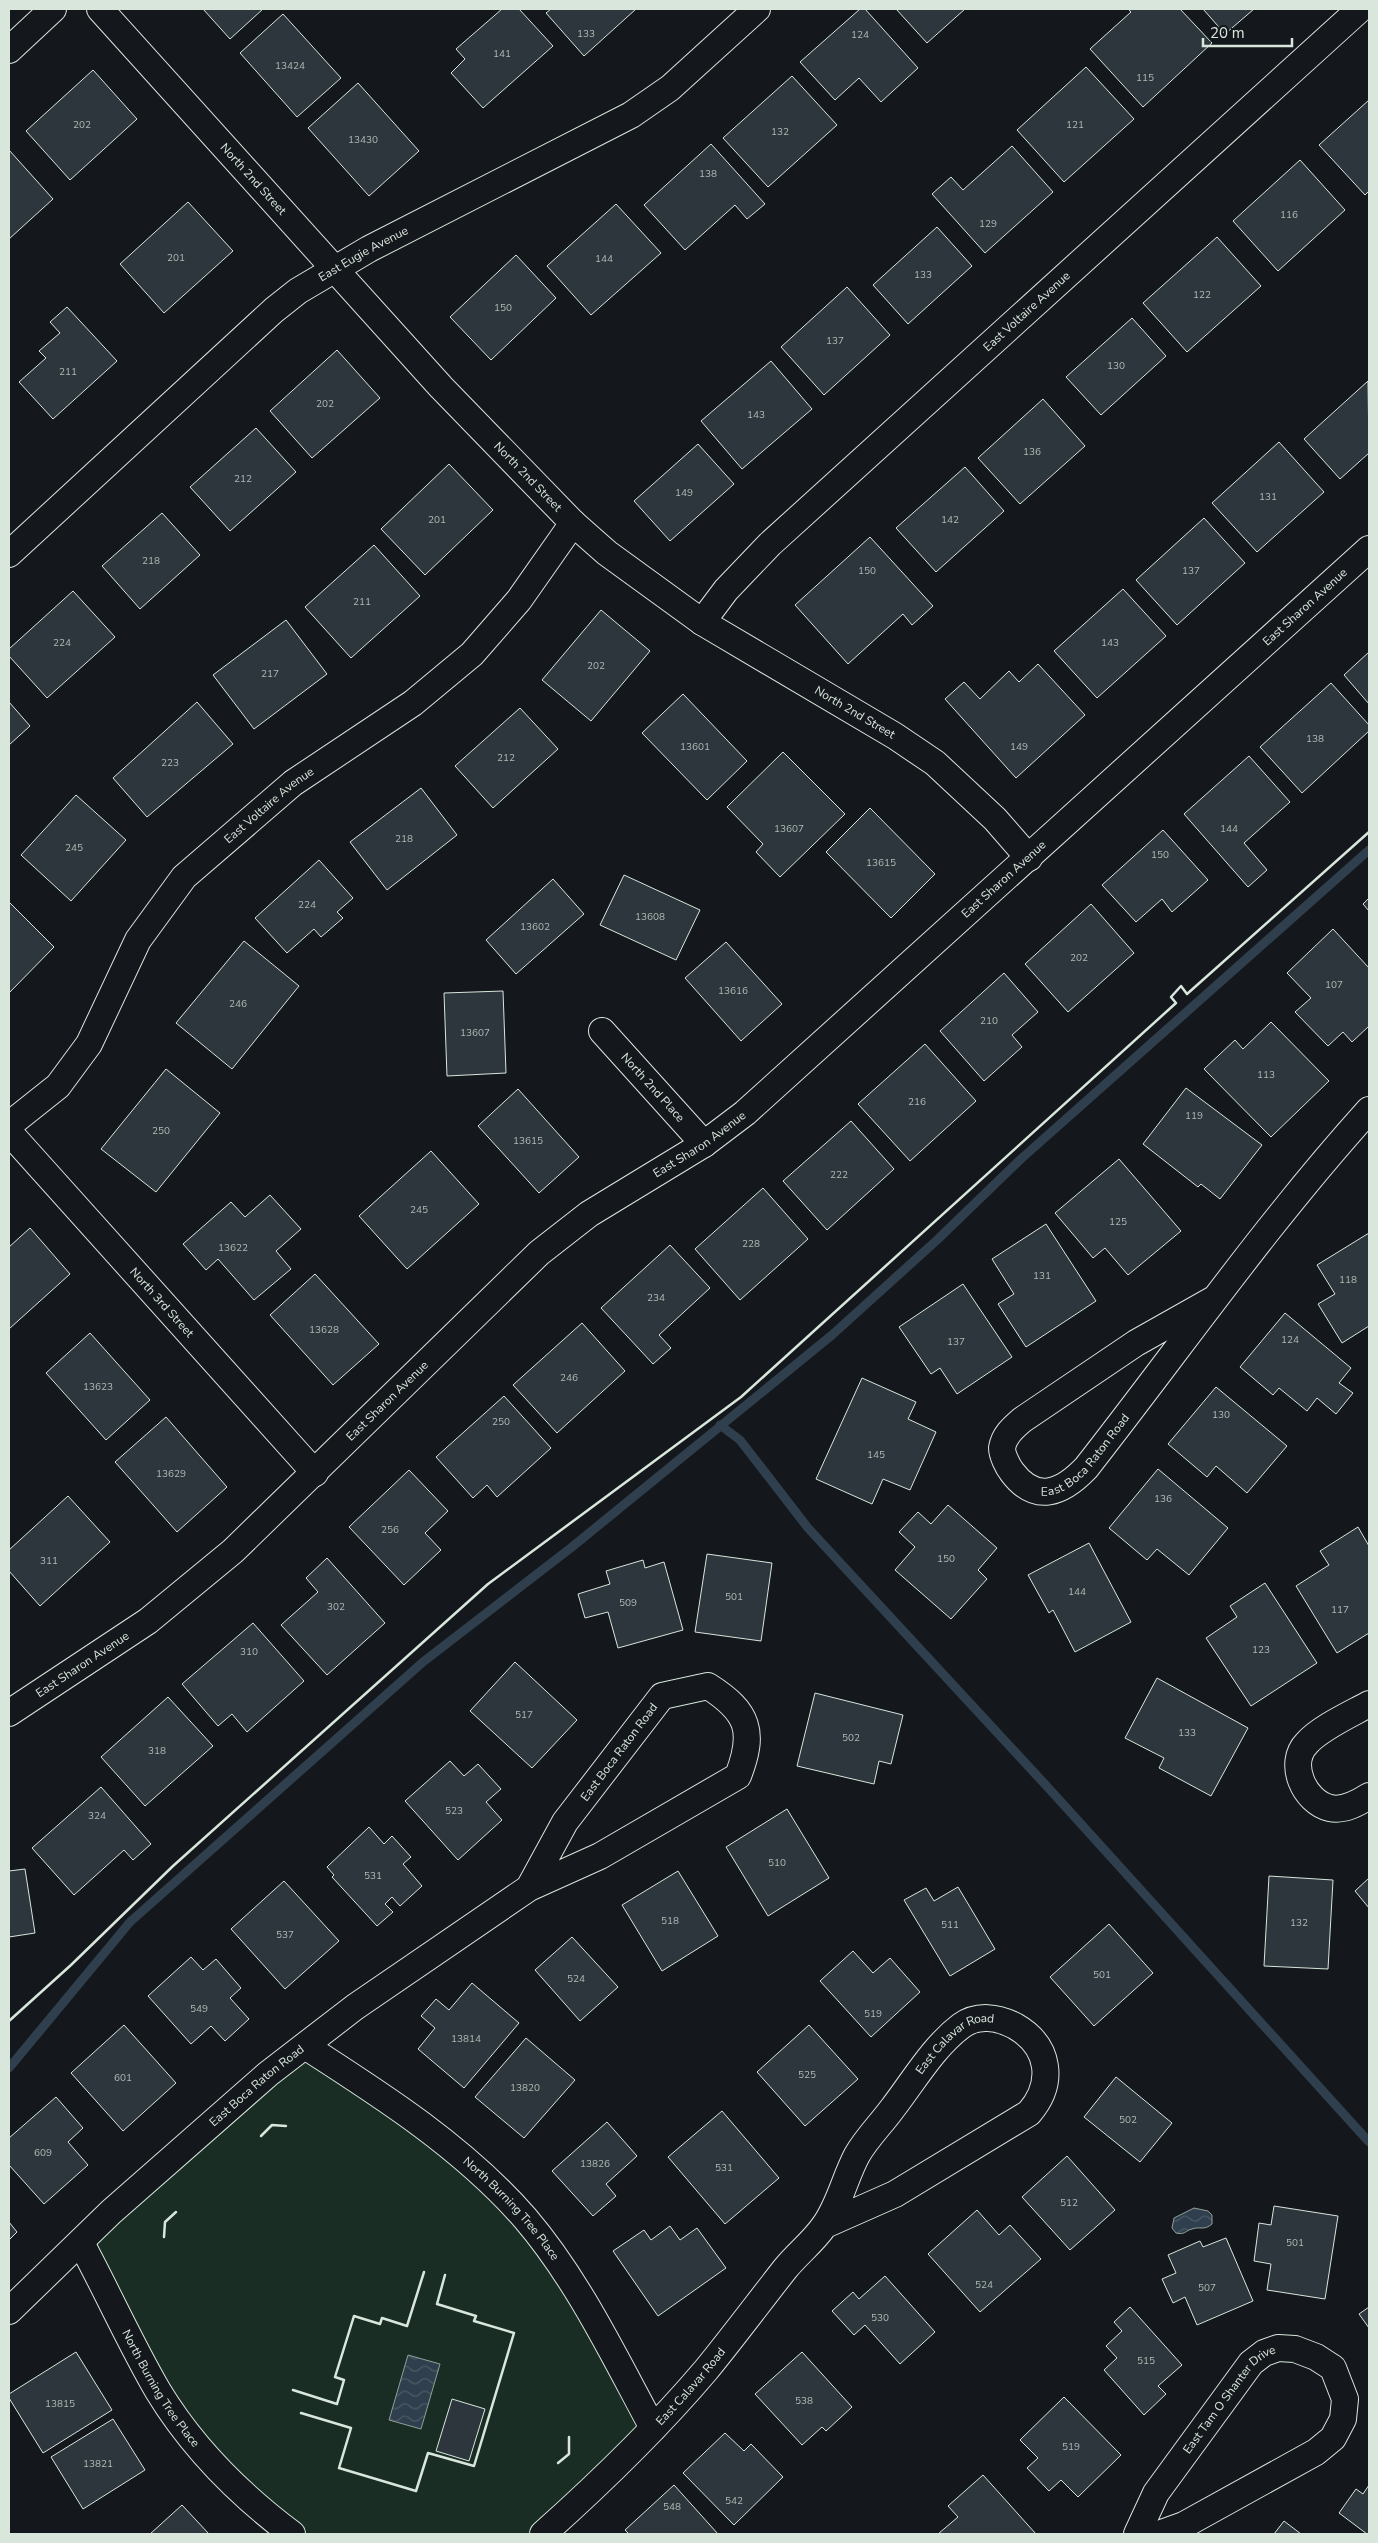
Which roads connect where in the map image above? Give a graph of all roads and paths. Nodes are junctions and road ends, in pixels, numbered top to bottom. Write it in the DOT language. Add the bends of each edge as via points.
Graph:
graph roads {
  1 [pos="53,9"];
  2 [pos="100,9"];
  3 [pos="757,9"];
  4 [pos="1360,9"];
  5 [pos="9,50"];
  6 [pos="335,268"];
  7 [pos="573,524"];
  8 [pos="1369,549"];
  9 [pos="9,554"];
  10 [pos="702,622"];
  11 [pos="1029,858"];
  12 [pos="602,1031"];
  13 [pos="1369,1110"];
  14 [pos="9,1125"];
  15 [pos="9,1132"];
  16 [pos="704,1144"];
  17 [pos="1214,1299"];
  18 [pos="315,1473"];
  19 [pos="1369,1704"];
  20 [pos="9,1713"];
  21 [pos="1369,1796"];
  22 [pos="529,1888"];
  23 [pos="305,2046"];
  24 [pos="825,2225"];
  25 [pos="81,2243"];
  26 [pos="9,2311"];
  27 [pos="653,2428"];
  28 [pos="292,2534"];
  29 [pos="543,2534"];
  30 [pos="1136,2534"];
  31 [pos="1159,2534"];
  1 -- 5 [label="street"];
  2 -- 6 [label="street, North 2nd Street"];
  3 -- 6 [label="street, East Eugie Avenue" via="670,88 631,115"];
  4 -- 10 [label="street, East Voltaire Avenue" via="770,544 726,590"];
  6 -- 7 [label="street, North 2nd Street" via="441,387"];
  6 -- 9 [label="street, East Eugie Avenue" via="274,310"];
  7 -- 10 [label="street, North 2nd Street" via="607,553"];
  7 -- 14 [label="street, East Voltaire Avenue" via="519,600 472,654 412,703 293,783 184,877 138,940 89,1044 58,1086"];
  8 -- 11 [label="street, East Sharon Avenue"];
  10 -- 11 [label="street, North 2nd Street" via="895,736 934,763 983,807"];
  11 -- 16 [label="street, East Sharon Avenue" via="746,1113"];
  12 -- 16 [label="street, North 2nd Place"];
  13 -- 17 [label="street, East Boca Raton Road" via="1333,1149"];
  15 -- 18 [label="street, North 3rd Street"];
  16 -- 18 [label="street, East Sharon Avenue" via="589,1214 539,1253"];
  17 -- 17 [label="street, East Boca Raton Road" via="1136,1343 1008,1432 1002,1448 1008,1466 1022,1485 1039,1493 1057,1490 1073,1481 1158,1377"];
  18 -- 20 [label="street, East Sharon Avenue" via="233,1552 148,1621"];
  19 -- 21 [label="street" via="1306,1743 1299,1758 1300,1778 1311,1798 1330,1808 1352,1806"];
  22 -- 22 [label="street, East Boca Raton Road" via="600,1856 738,1776 749,1736 742,1716 723,1695 708,1686 662,1696 565,1822"];
  22 -- 23 [label="street, East Boca Raton Road" via="355,2007"];
  23 -- 25 [label="street, East Boca Raton Road" via="268,2074 111,2212"];
  23 -- 27 [label="street, North Burning Tree Place" via="468,2160 508,2200 560,2264"];
  24 -- 24 [label="street, East Calavar Road" via="895,2194 1029,2113 1040,2101 1045,2082 1040,2049 1032,2038 998,2018 980,2018 956,2030 944,2041 858,2154"];
  24 -- 27 [label="street, East Calavar Road" via="787,2266 706,2370"];
  25 -- 26 [label="street, East Boca Raton Road"];
  25 -- 28 [label="street, North Burning Tree Place" via="158,2390 179,2422 226,2477"];
  27 -- 29 [label="street, East Calavar Road"];
  30 -- 31 [label="street, East Tam O Shanter Drive" via="1156,2493 1251,2363 1278,2348 1295,2349 1333,2368 1345,2399 1343,2419 1333,2438 1316,2452 1184,2525"];
}
